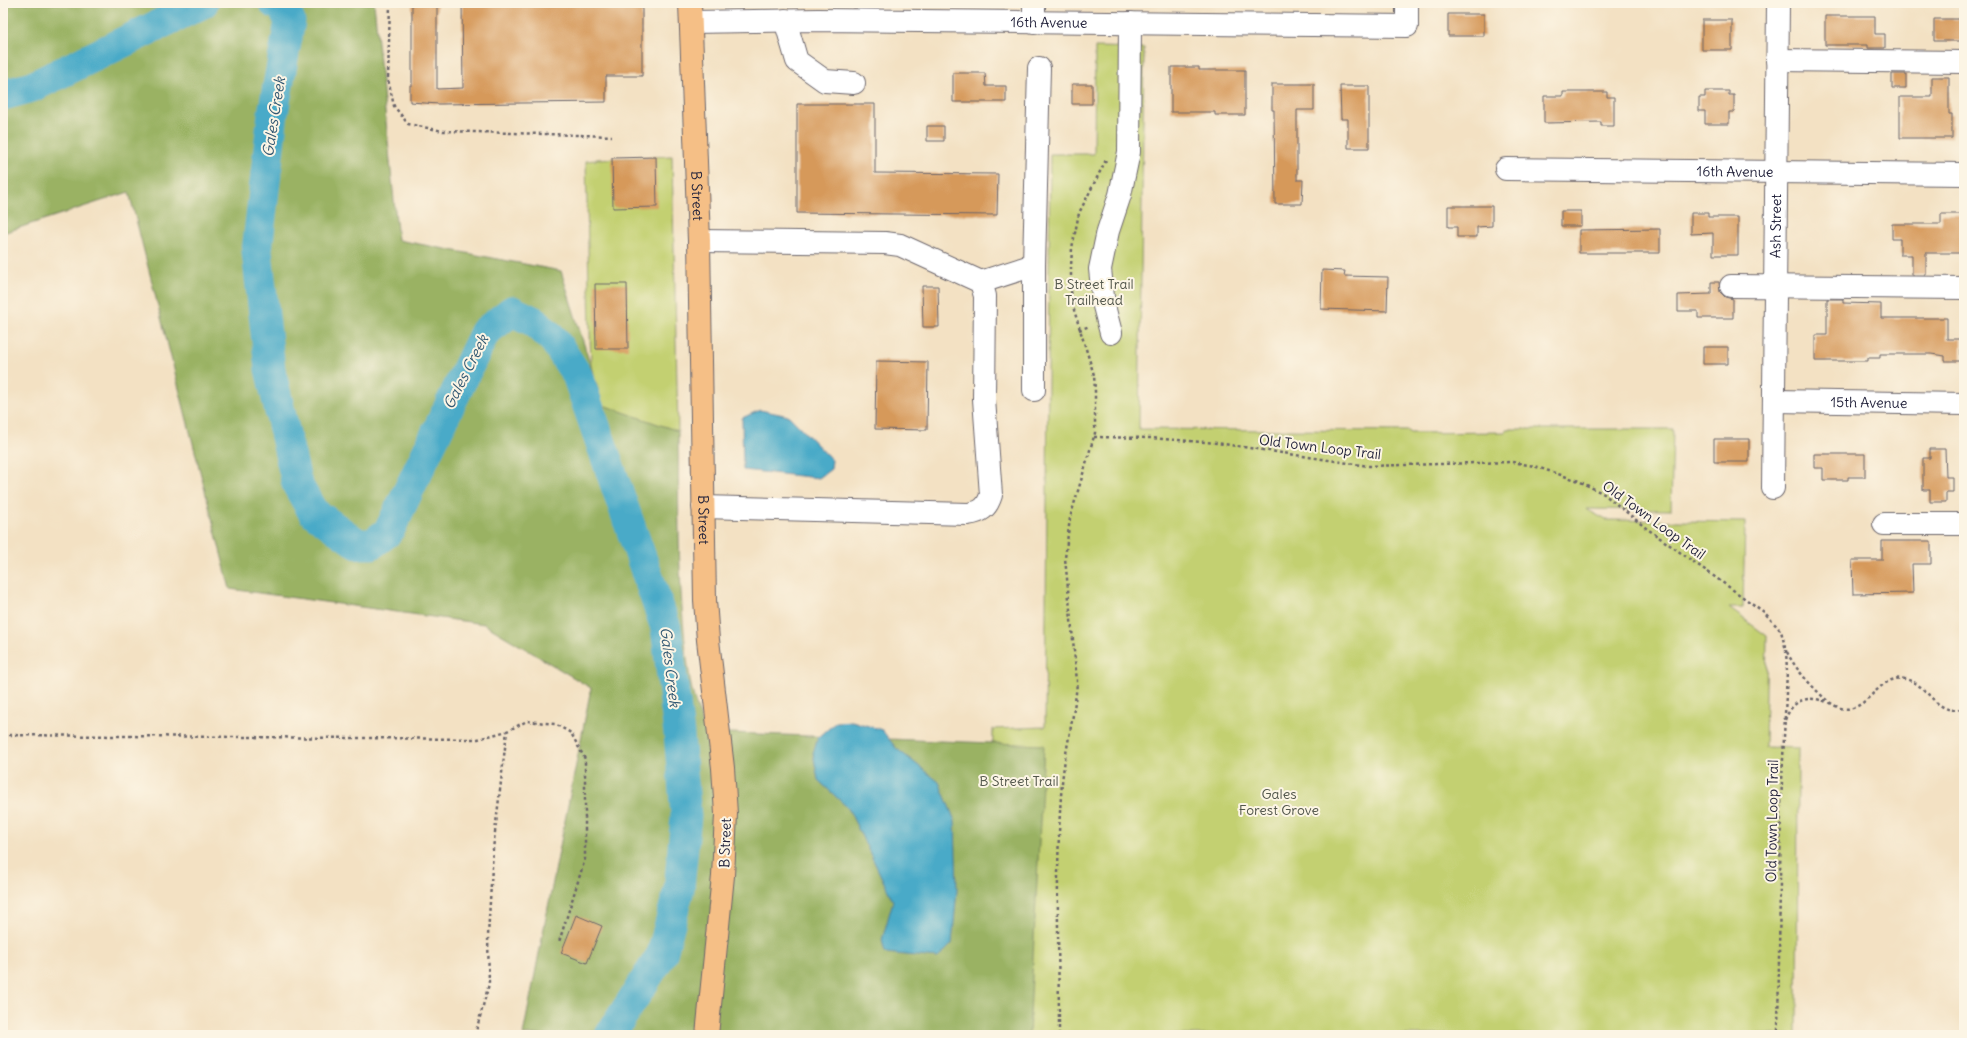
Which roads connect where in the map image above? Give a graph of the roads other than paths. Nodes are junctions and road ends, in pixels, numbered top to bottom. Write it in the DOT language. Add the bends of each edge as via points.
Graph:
graph roads {
  1 [pos="1407,3"];
  2 [pos="1778,3"];
  3 [pos="691,12"];
  4 [pos="1034,13"];
  5 [pos="785,20"];
  6 [pos="1130,23"];
  7 [pos="1777,60"];
  8 [pos="1964,62"];
  9 [pos="1039,68"];
  10 [pos="854,83"];
  11 [pos="1506,169"];
  12 [pos="1776,173"];
  13 [pos="1964,174"];
  14 [pos="699,241"];
  15 [pos="1034,265"];
  16 [pos="981,282"];
  17 [pos="1731,286"];
  18 [pos="1775,286"];
  19 [pos="1964,288"];
  20 [pos="1111,333"];
  21 [pos="1034,390"];
  22 [pos="1774,401"];
  23 [pos="1964,404"];
  24 [pos="1773,488"];
  25 [pos="702,507"];
  26 [pos="1884,524"];
  27 [pos="1964,524"];
  28 [pos="708,1035"];
  1 -- 6 [label="street, 16th Avenue" via="1407,26"];
  2 -- 7 [label="street, Ash Street"];
  3 -- 5 [label="street, 16th Avenue"];
  3 -- 14 [label="main road, B Street"];
  4 -- 5 [label="street, 16th Avenue"];
  4 -- 6 [label="street, 16th Avenue"];
  5 -- 10 [label="street" via="797,61 825,81"];
  6 -- 20 [label="street" via="1129,152 1100,269 1104,306"];
  7 -- 8 [label="street"];
  7 -- 12 [label="street, Ash Street"];
  9 -- 15 [label="street"];
  11 -- 12 [label="street, 16th Avenue"];
  12 -- 13 [label="street, 16th Avenue"];
  12 -- 18 [label="street, Ash Street"];
  14 -- 16 [label="street" via="900,245"];
  14 -- 25 [label="main road, B Street"];
  15 -- 16 [label="street"];
  15 -- 21 [label="street"];
  16 -- 25 [label="street" via="985,296 984,400 991,495 988,505 980,512 968,514"];
  17 -- 18 [label="street"];
  18 -- 19 [label="street"];
  18 -- 22 [label="street, Ash Street"];
  22 -- 23 [label="street, 15th Avenue"];
  22 -- 24 [label="street, Ash Street"];
  25 -- 28 [label="main road, B Street" via="708,640 726,814 723,876"];
  26 -- 27 [label="street"];
}
